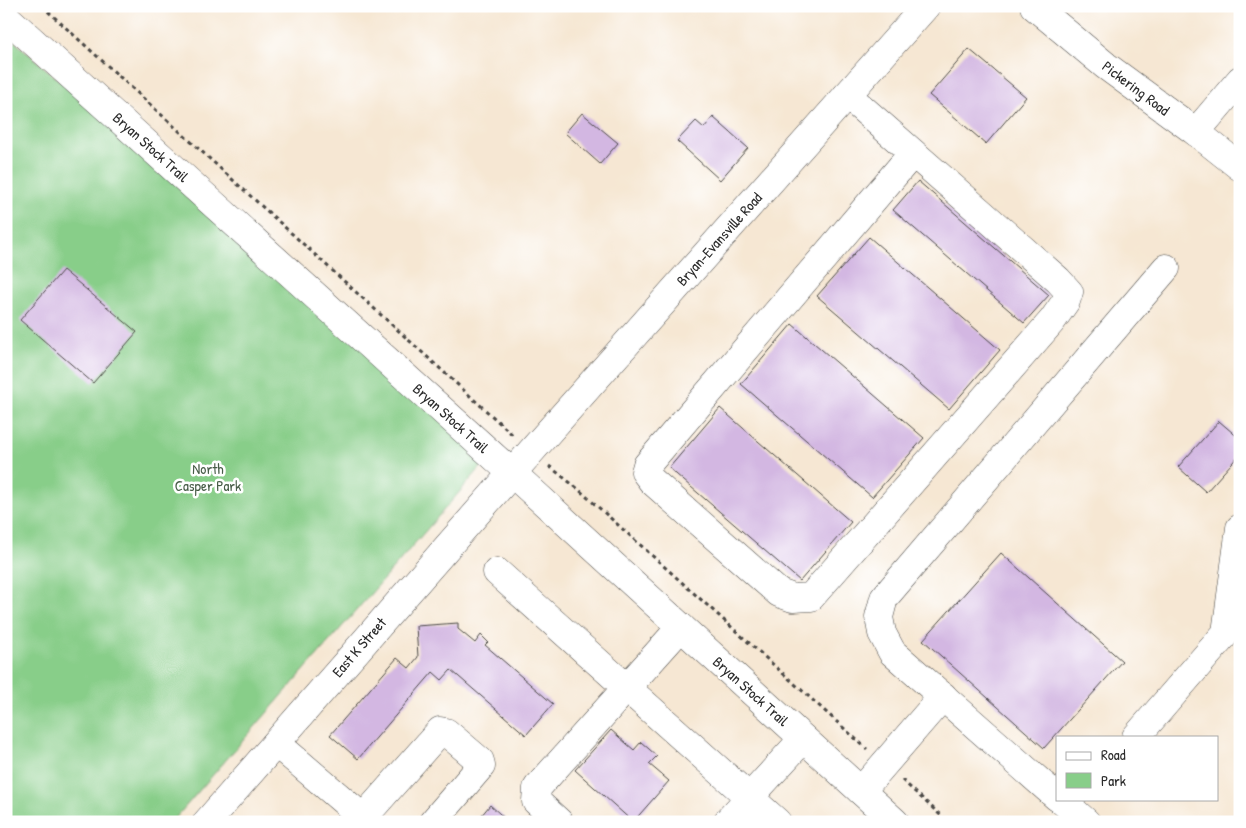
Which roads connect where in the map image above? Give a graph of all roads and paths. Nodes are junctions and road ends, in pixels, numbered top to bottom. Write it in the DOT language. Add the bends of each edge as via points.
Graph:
graph roads {
  1 [pos="42,6"];
  2 [pos="926,6"];
  3 [pos="1034,6"];
  4 [pos="6,17"];
  5 [pos="1240,80"];
  6 [pos="847,95"];
  7 [pos="1196,132"];
  8 [pos="914,153"];
  9 [pos="1240,167"];
  10 [pos="1166,268"];
  11 [pos="531,451"];
  12 [pos="512,473"];
  13 [pos="1240,528"];
  14 [pos="497,572"];
  15 [pos="681,627"];
  16 [pos="628,688"];
  17 [pos="943,696"];
  18 [pos="1137,736"];
  19 [pos="803,738"];
  20 [pos="276,742"];
  21 [pos="884,765"];
  22 [pos="861,791"];
  23 [pos="1056,796"];
  24 [pos="750,797"];
  25 [pos="365,820"];
  26 [pos="207,822"];
  27 [pos="432,822"];
  28 [pos="559,822"];
  29 [pos="726,822"];
  30 [pos="777,822"];
  31 [pos="895,822"];
  32 [pos="948,822"];
  1 -- 11 [label="path"];
  2 -- 6 [label="street, Bryan-Evansville Road"];
  3 -- 7 [label="street, Pickering Road" via="1106,66"];
  4 -- 12 [label="street, Bryan Stock Trail"];
  5 -- 7 [label="street"];
  6 -- 8 [label="street"];
  6 -- 11 [label="street, Bryan-Evansville Road"];
  7 -- 9 [label="street, Pickering Road"];
  8 -- 8 [label="street" via="1069,292 1052,321 811,596 793,598 779,593 645,472 647,465"];
  10 -- 17 [label="street" via="884,598 879,617 882,633 892,652"];
  11 -- 12 [label="street, Bryan-Evansville Road"];
  11 -- 21 [label="path" via="584,494"];
  12 -- 15 [label="street, Bryan Stock Trail"];
  12 -- 20 [label="street, East K Street"];
  13 -- 18 [label="street" via="1226,633"];
  14 -- 16 [label="street"];
  15 -- 16 [label="street"];
  15 -- 19 [label="street, Bryan Stock Trail"];
  16 -- 24 [label="street"];
  16 -- 28 [label="street" via="537,788 536,801"];
  17 -- 21 [label="street"];
  17 -- 23 [label="street"];
  19 -- 22 [label="street, Bryan Stock Trail"];
  19 -- 24 [label="street"];
  20 -- 25 [label="street"];
  20 -- 26 [label="street, East K Street"];
  21 -- 22 [label="street"];
  21 -- 32 [label="path"];
  22 -- 31 [label="street, Bryan Stock Trail"];
  24 -- 29 [label="street"];
  24 -- 30 [label="street"];
  25 -- 27 [label="street" via="440,731 446,732 480,761 481,766"];
}
